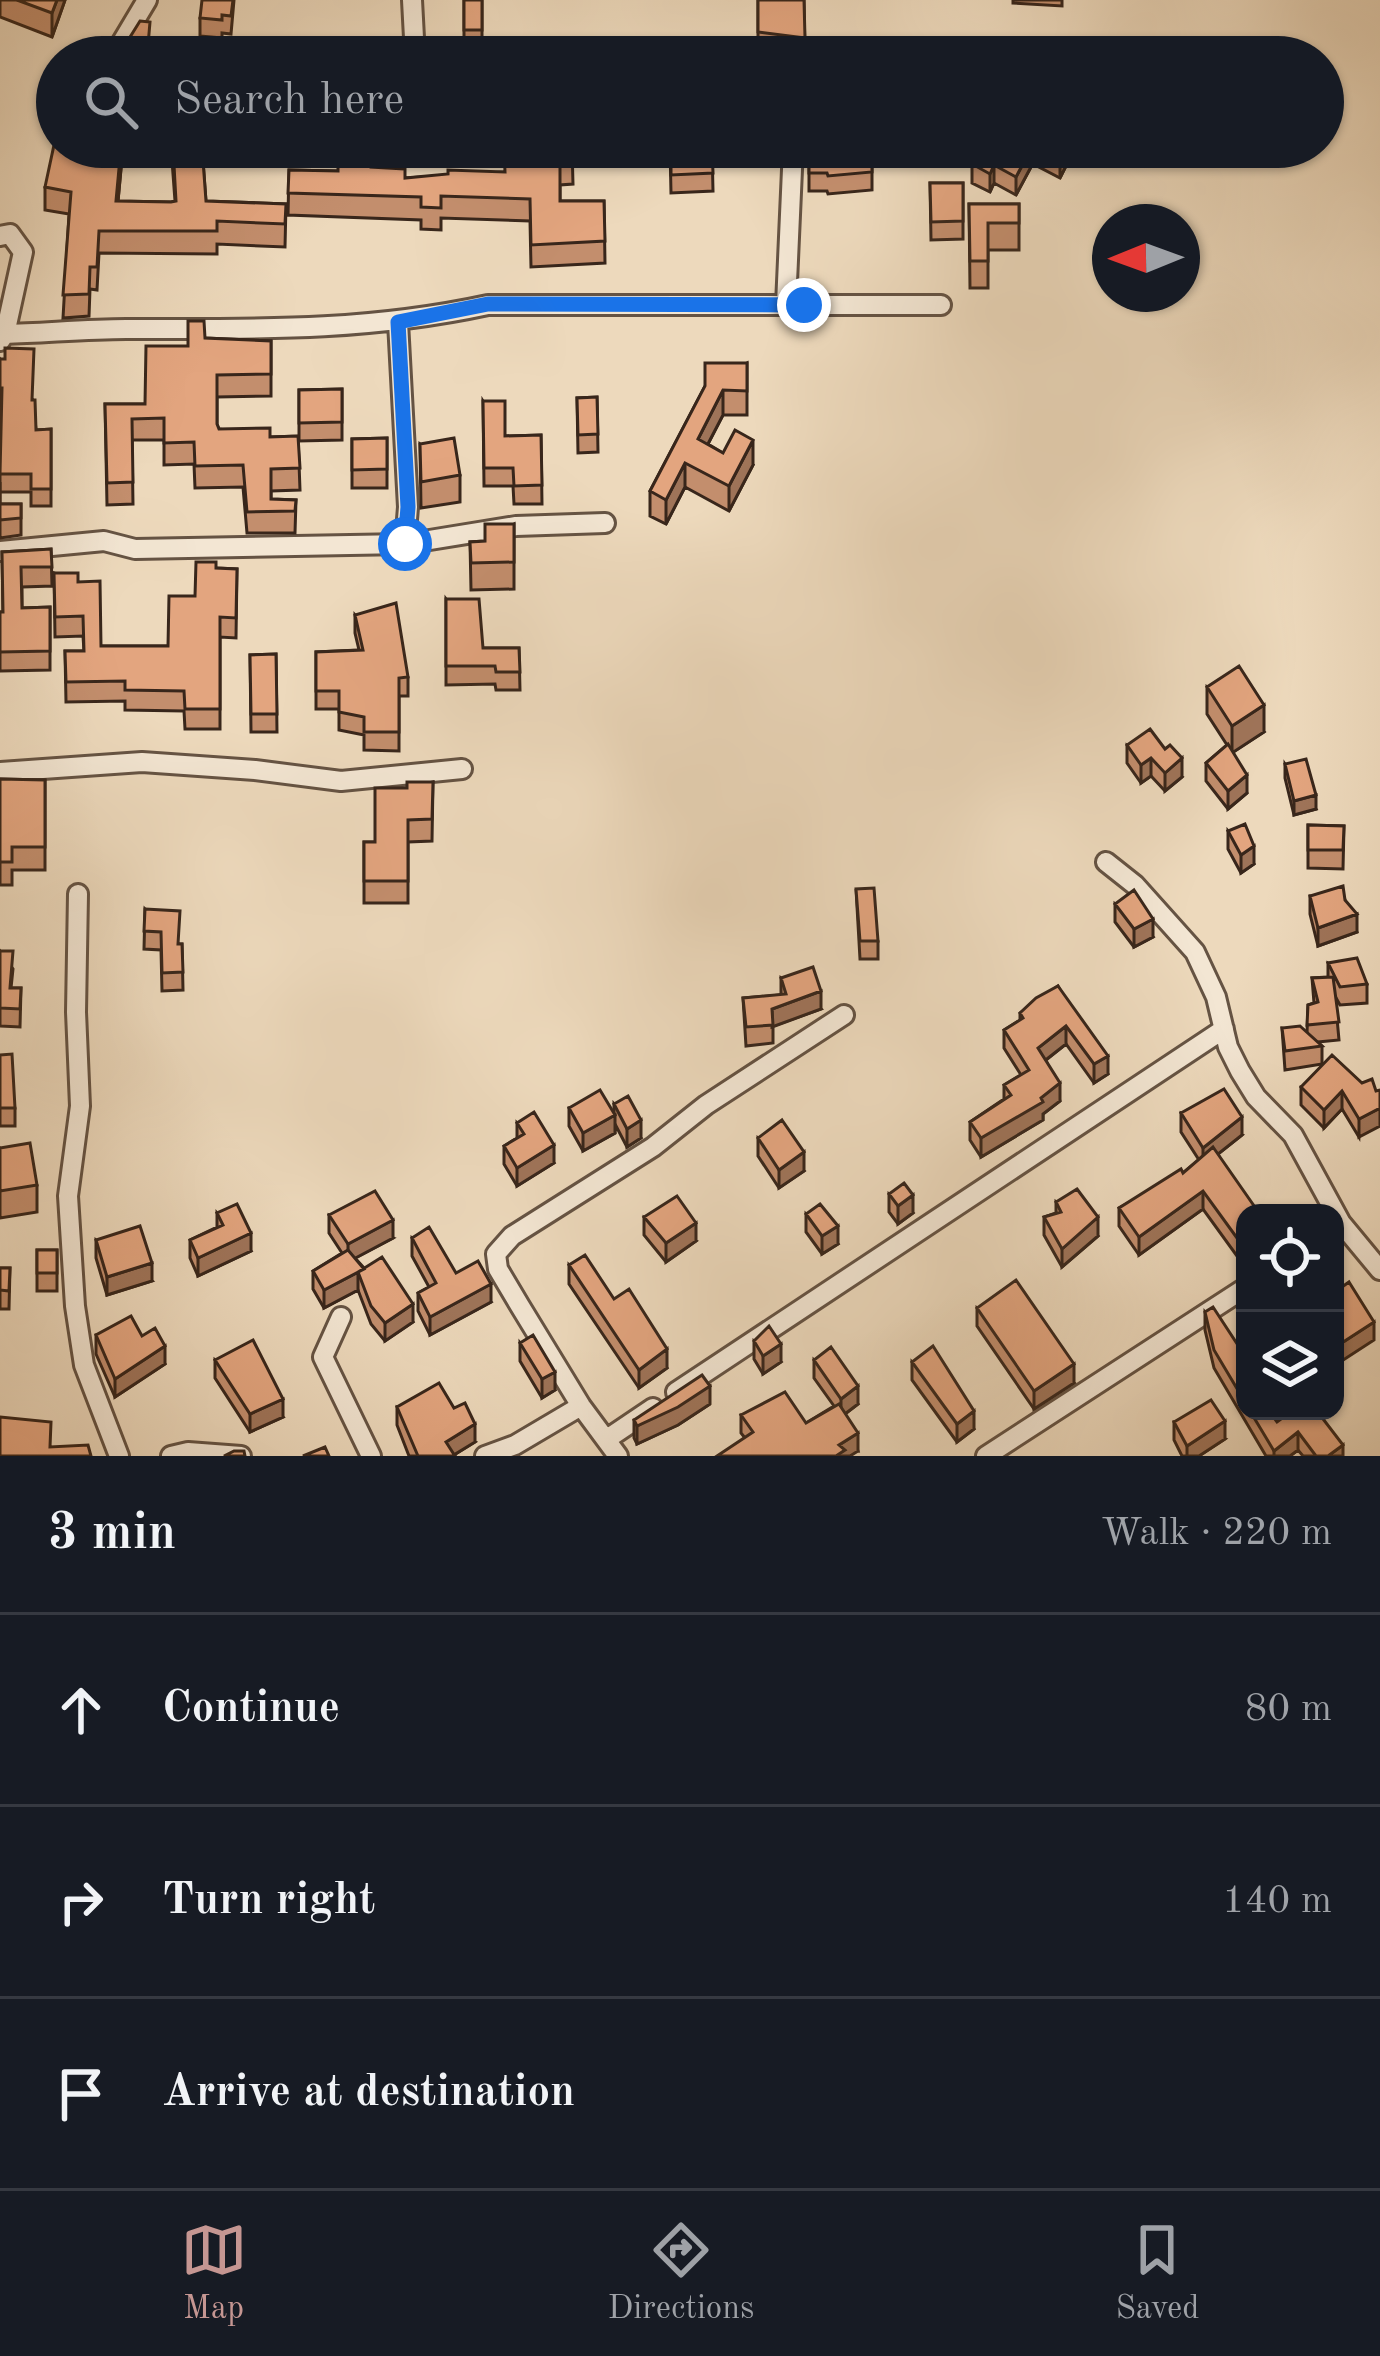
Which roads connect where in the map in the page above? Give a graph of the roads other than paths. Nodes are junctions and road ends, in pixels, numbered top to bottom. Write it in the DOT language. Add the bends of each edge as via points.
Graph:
graph roads {
  1 [pos="147,0"];
  2 [pos="412,0"];
  3 [pos="125,36"];
  4 [pos="414,36"];
  5 [pos="792,168"];
  6 [pos="0,236"];
  7 [pos="786,304"];
  8 [pos="941,305"];
  9 [pos="398,322"];
  10 [pos="2,337"];
  11 [pos="605,523"];
  12 [pos="405,544"];
  13 [pos="0,551"];
  14 [pos="462,769"];
  15 [pos="0,772"];
  16 [pos="1106,862"];
  17 [pos="78,894"];
  18 [pos="844,1015"];
  19 [pos="1224,1029"];
  20 [pos="1328,1204"];
  21 [pos="1344,1228"];
  22 [pos="1371,1244"];
  23 [pos="1380,1270"];
  24 [pos="1236,1294"];
  25 [pos="341,1317"];
  26 [pos="581,1406"];
  27 [pos="613,1447"];
  28 [pos="119,1456"];
  29 [pos="171,1456"];
  30 [pos="241,1456"];
  31 [pos="371,1456"];
  32 [pos="485,1456"];
  33 [pos="986,1456"];
  1 -- 3 [label="street"];
  2 -- 4 [label="street"];
  5 -- 7 [label="street"];
  6 -- 10 [label="street" via="10,234 23,252"];
  7 -- 8 [label="street"];
  7 -- 9 [label="street" via="488,304"];
  9 -- 10 [label="street"];
  9 -- 12 [label="street"];
  11 -- 12 [label="street" via="516,526"];
  12 -- 13 [label="street" via="135,549 104,541"];
  14 -- 15 [label="street" via="341,781 142,762"];
  16 -- 19 [label="street" via="1195,952"];
  17 -- 28 [label="street" via="80,1106 68,1196 75,1306 84,1365"];
  18 -- 26 [label="street" via="496,1254"];
  19 -- 20 [label="street" via="1240,1071 1292,1135"];
  19 -- 27 [label="street" via="757,1335"];
  21 -- 22 [label="street"];
  22 -- 23 [label="street"];
  24 -- 33 [label="street"];
  25 -- 31 [label="street" via="322,1358"];
  26 -- 27 [label="street"];
  26 -- 32 [label="street"];
  29 -- 30 [label="street"];
}
